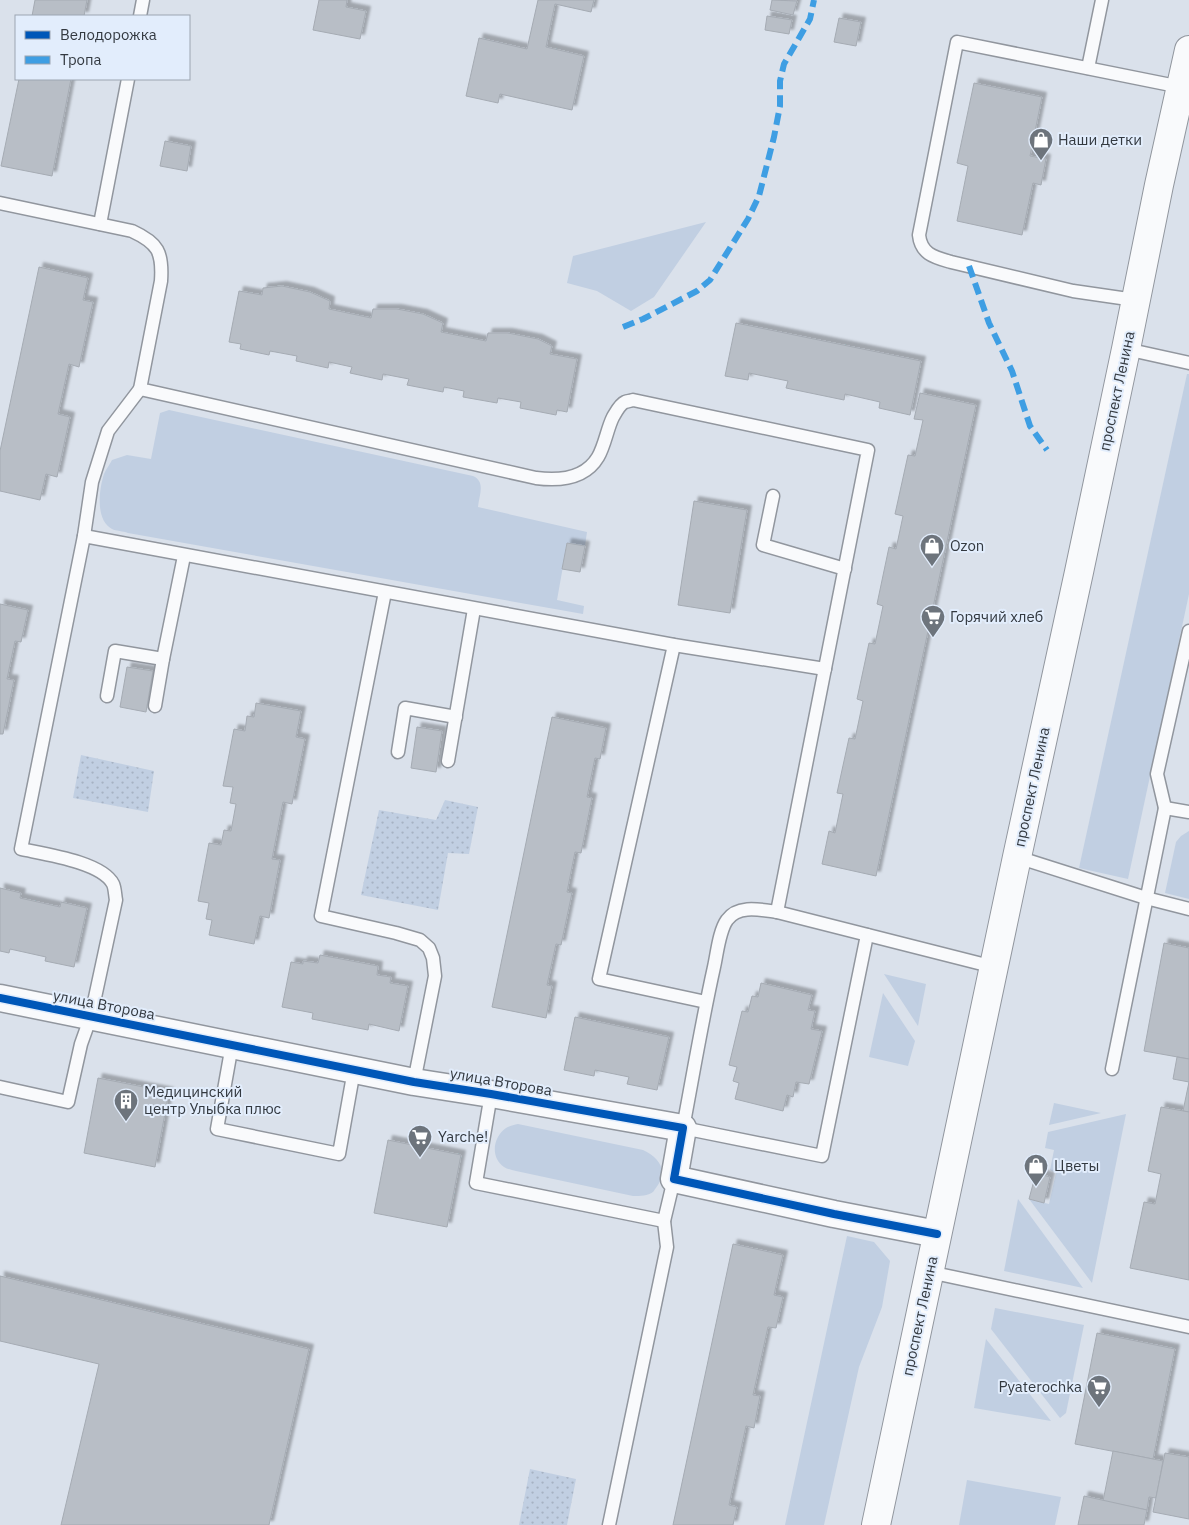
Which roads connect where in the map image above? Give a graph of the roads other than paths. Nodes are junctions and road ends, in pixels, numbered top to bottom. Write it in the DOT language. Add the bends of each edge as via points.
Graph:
graph roads {
  1 [pos="143,0"];
  2 [pos="1102,0"];
  3 [pos="140,15"];
  4 [pos="1189,50"];
  5 [pos="1088,68"];
  6 [pos="128,80"];
  7 [pos="1181,87"];
  8 [pos="0,204"];
  9 [pos="100,224"];
  10 [pos="1135,300"];
  11 [pos="1126,349"];
  12 [pos="1189,363"];
  13 [pos="140,389"];
  14 [pos="773,496"];
  15 [pos="84,536"];
  16 [pos="184,556"];
  17 [pos="845,569"];
  18 [pos="385,592"];
  19 [pos="474,609"];
  20 [pos="1189,631"];
  21 [pos="674,645"];
  22 [pos="163,659"];
  23 [pos="825,669"];
  24 [pos="107,696"];
  25 [pos="155,706"];
  26 [pos="456,716"];
  27 [pos="398,752"];
  28 [pos="448,761"];
  29 [pos="1165,808"];
  30 [pos="1189,812"];
  31 [pos="1017,857"];
  32 [pos="1146,898"];
  33 [pos="1189,909"];
  34 [pos="777,912"];
  35 [pos="867,935"];
  36 [pos="994,966"];
  37 [pos="0,998"];
  38 [pos="706,1002"];
  39 [pos="91,1016"];
  40 [pos="232,1045"];
  41 [pos="1112,1069"];
  42 [pos="354,1070"];
  43 [pos="414,1082"];
  44 [pos="0,1087"];
  45 [pos="491,1094"];
  46 [pos="683,1128"];
  47 [pos="674,1179"];
  48 [pos="664,1221"];
  49 [pos="937,1234"];
  50 [pos="929,1272"];
  51 [pos="1189,1327"];
  52 [pos="609,1525"];
  53 [pos="876,1525"];
  1 -- 3 [label="lane"];
  2 -- 5 [label="lane"];
  4 -- 7 [label="main road, проспект Ленина"];
  5 -- 7 [label="lane"];
  5 -- 10 [label="lane" via="956,42 919,234 920,244 936,258 951,262 1073,291"];
  6 -- 9 [label="lane"];
  7 -- 10 [label="main road, проспект Ленина"];
  8 -- 9 [label="lane"];
  9 -- 13 [label="lane" via="147,238 158,250 162,265"];
  10 -- 11 [label="main road, проспект Ленина"];
  11 -- 12 [label="lane"];
  11 -- 31 [label="main road, проспект Ленина"];
  13 -- 15 [label="lane" via="108,431 92,482"];
  13 -- 17 [label="lane" via="554,480 579,475 591,466 599,456 616,411 624,402 633,400 868,450"];
  14 -- 17 [label="lane" via="763,545"];
  15 -- 16 [label="lane"];
  15 -- 39 [label="lane" via="21,849 82,863 98,870 113,885 116,900"];
  16 -- 18 [label="lane"];
  16 -- 22 [label="lane"];
  17 -- 23 [label="lane"];
  18 -- 19 [label="lane"];
  18 -- 43 [label="lane" via="321,916 420,940 429,948 435,976"];
  19 -- 21 [label="lane"];
  19 -- 26 [label="lane"];
  20 -- 29 [label="lane" via="1157,774"];
  21 -- 23 [label="lane"];
  21 -- 38 [label="lane" via="599,979"];
  22 -- 24 [label="lane" via="114,651"];
  22 -- 25 [label="lane"];
  23 -- 34 [label="lane"];
  26 -- 27 [label="lane" via="405,708"];
  26 -- 28 [label="lane"];
  29 -- 30 [label="lane"];
  29 -- 32 [label="lane"];
  31 -- 32 [label="lane"];
  31 -- 36 [label="main road, проспект Ленина"];
  32 -- 33 [label="lane"];
  32 -- 41 [label="lane"];
  34 -- 35 [label="lane"];
  34 -- 38 [label="lane" via="754,909 734,913 727,920"];
  35 -- 36 [label="lane"];
  35 -- 46 [label="lane" via="822,1156"];
  36 -- 49 [label="main road, проспект Ленина"];
  37 -- 39 [label="street, улица Второва"];
  38 -- 46 [label="lane"];
  39 -- 40 [label="street, улица Второва"];
  39 -- 44 [label="lane" via="68,1102"];
  40 -- 42 [label="street, улица Второва"];
  40 -- 42 [label="lane" via="217,1130 339,1154"];
  42 -- 43 [label="street, улица Второва"];
  43 -- 45 [label="street, улица Второва"];
  45 -- 46 [label="street, улица Второва"];
  45 -- 48 [label="lane" via="476,1183"];
  46 -- 47 [label="street"];
  47 -- 48 [label="lane"];
  47 -- 49 [label="street"];
  48 -- 52 [label="lane" via="667,1247"];
  49 -- 50 [label="main road, проспект Ленина"];
  50 -- 51 [label="lane"];
  50 -- 53 [label="main road, проспект Ленина"];
}
